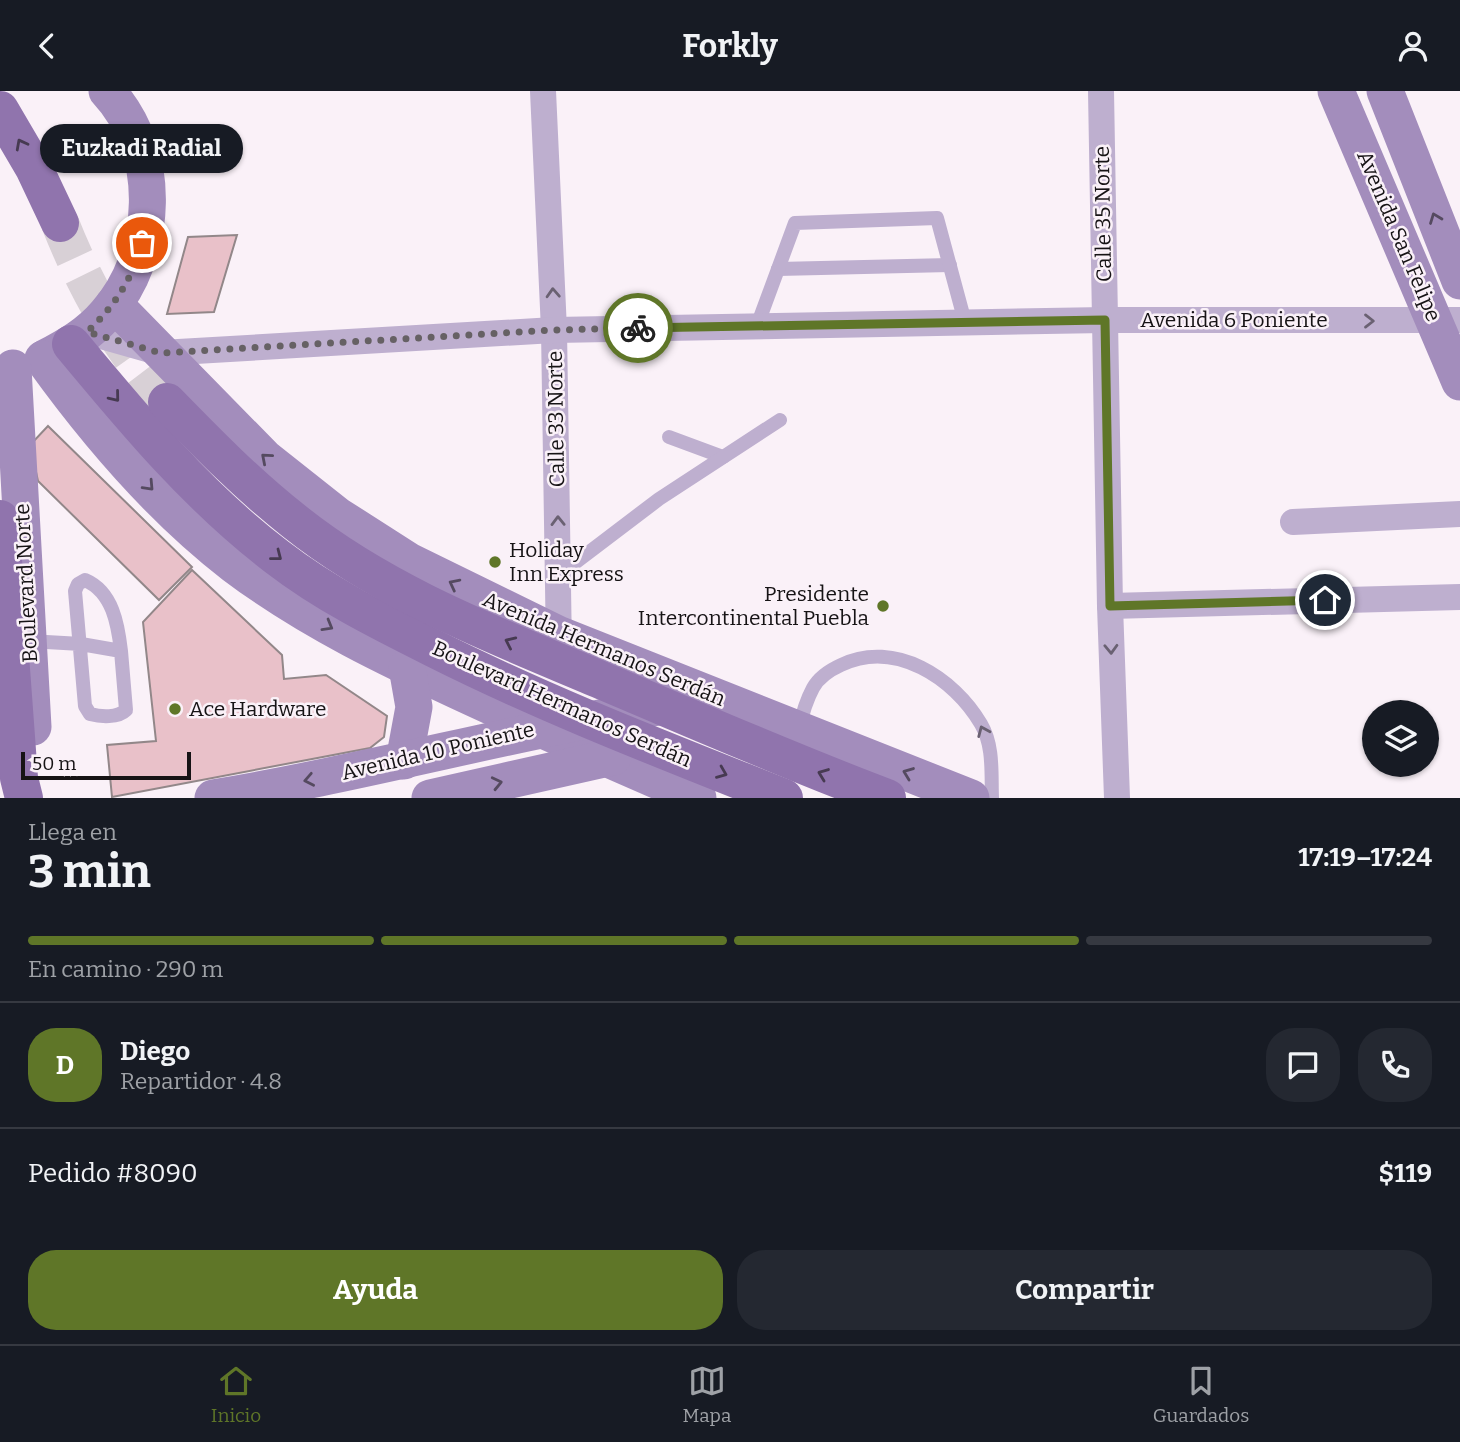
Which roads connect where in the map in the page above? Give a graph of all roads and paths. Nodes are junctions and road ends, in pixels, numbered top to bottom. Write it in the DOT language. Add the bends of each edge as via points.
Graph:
graph roads {
  1 [pos="107,91"];
  2 [pos="544,91"];
  3 [pos="1101,91"];
  4 [pos="1336,91"];
  5 [pos="1385,91"];
  6 [pos="0,110"];
  7 [pos="60,223"];
  8 [pos="950,265"];
  9 [pos="778,269"];
  10 [pos="1460,281"];
  11 [pos="114,304"];
  12 [pos="1105,320"];
  13 [pos="1448,321"];
  14 [pos="965,322"];
  15 [pos="757,326"];
  16 [pos="554,330"];
  17 [pos="161,353"];
  18 [pos="43,354"];
  19 [pos="1460,382"];
  20 [pos="167,402"];
  21 [pos="780,420"];
  22 [pos="669,437"];
  23 [pos="723,457"];
  24 [pos="1460,514"];
  25 [pos="0,519"];
  26 [pos="1293,521"];
  27 [pos="559,575"];
  28 [pos="1460,597"];
  29 [pos="1110,606"];
  30 [pos="29,641"];
  31 [pos="81,644"];
  32 [pos="121,651"];
  33 [pos="564,655"];
  34 [pos="618,659"];
  35 [pos="407,667"];
  36 [pos="664,706"];
  37 [pos="588,719"];
  38 [pos="540,728"];
  39 [pos="799,730"];
  40 [pos="655,746"];
  41 [pos="606,758"];
  42 [pos="404,761"];
  43 [pos="226,797"];
  44 [pos="24,798"];
  45 [pos="39,798"];
  46 [pos="430,798"];
  47 [pos="698,798"];
  48 [pos="784,798"];
  49 [pos="887,798"];
  50 [pos="971,798"];
  51 [pos="992,798"];
  52 [pos="1117,798"];
  1 -- 11 [label="main road" via="134,132 147,175 145,232 137,265"];
  16 -- 2 [label="street, Calle 33 Norte, one-way"];
  3 -- 12 [label="street, Calle 35 Norte"];
  4 -- 13 [label="main road, Avenida San Felipe"];
  10 -- 5 [label="main road, Avenida San Felipe, one-way"];
  7 -- 6 [label="main road, one-way"];
  8 -- 9 [label="lane"];
  8 -- 9 [label="lane" via="937,218 794,223"];
  8 -- 14 [label="lane"];
  9 -- 15 [label="lane"];
  11 -- 17 [label="main road, Avenida Hermanos Serdán"];
  11 -- 18 [label="main road"];
  12 -- 13 [label="street, Avenida 6 Poniente, one-way"];
  12 -- 14 [label="street, Avenida 6 Poniente"];
  12 -- 29 [label="street, Calle 35 Norte"];
  13 -- 19 [label="main road, Avenida San Felipe"];
  14 -- 15 [label="street, Avenida 6 Poniente"];
  15 -- 16 [label="street, Avenida 6 Poniente"];
  16 -- 17 [label="street, Avenida 6 Poniente"];
  27 -- 16 [label="street, Calle 33 Norte, one-way"];
  17 -- 18 [label="street, Avenida 6 Poniente"];
  33 -- 17 [label="main road, Avenida Hermanos Serdán, one-way" via="337,515 265,458"];
  18 -- 30 [label="main road, Boulevard Norte"];
  18 -- 35 [label="main road, one-way" via="108,443 171,509 233,564 303,612"];
  18 -- 37 [label="main road, Boulevard Hermanos Serdán, one-way" via="147,434 210,499 277,557 386,625"];
  33 -- 20 [label="main road, Boulevard Hermanos Serdán, one-way" via="404,591 346,558 294,522 227,464"];
  21 -- 23 [label="lane"];
  22 -- 23 [label="lane"];
  23 -- 27 [label="lane"];
  24 -- 26 [label="street"];
  25 -- 44 [label="main road, Boulevard Norte"];
  27 -- 33 [label="street, Calle 33 Norte"];
  28 -- 29 [label="street"];
  29 -- 52 [label="street, Calle 35 Norte, one-way"];
  30 -- 31 [label="lane"];
  30 -- 45 [label="main road, Boulevard Norte"];
  31 -- 32 [label="lane"];
  31 -- 32 [label="lane" via="75,591 85,580 93,583 116,613"];
  31 -- 32 [label="lane" via="85,706 95,715 117,715 126,710"];
  33 -- 34 [label="main road"];
  33 -- 36 [label="main road, Boulevard Hermanos Serdán"];
  34 -- 39 [label="main road, Avenida Hermanos Serdán"];
  35 -- 38 [label="main road"];
  35 -- 42 [label="main road" via="414,707"];
  36 -- 37 [label="main road, Avenida 10 Poniente"];
  49 -- 36 [label="main road, Boulevard Hermanos Serdán, one-way" via="790,762"];
  37 -- 38 [label="main road, Avenida 10 Poniente"];
  37 -- 40 [label="main road, Boulevard Hermanos Serdán"];
  38 -- 41 [label="main road"];
  38 -- 42 [label="main road, Avenida 10 Poniente"];
  50 -- 39 [label="main road, Avenida Hermanos Serdán, one-way"];
  51 -- 39 [label="lane, one-way" via="990,752 982,726 941,678 917,665 882,656 855,658 828,671 814,686"];
  40 -- 41 [label="main road, Avenida 10 Poniente"];
  40 -- 48 [label="main road, Boulevard Hermanos Serdán, one-way"];
  46 -- 41 [label="main road, Avenida 10 Poniente, one-way"];
  41 -- 47 [label="main road"];
  42 -- 43 [label="main road, Avenida 10 Poniente, one-way"];
}
